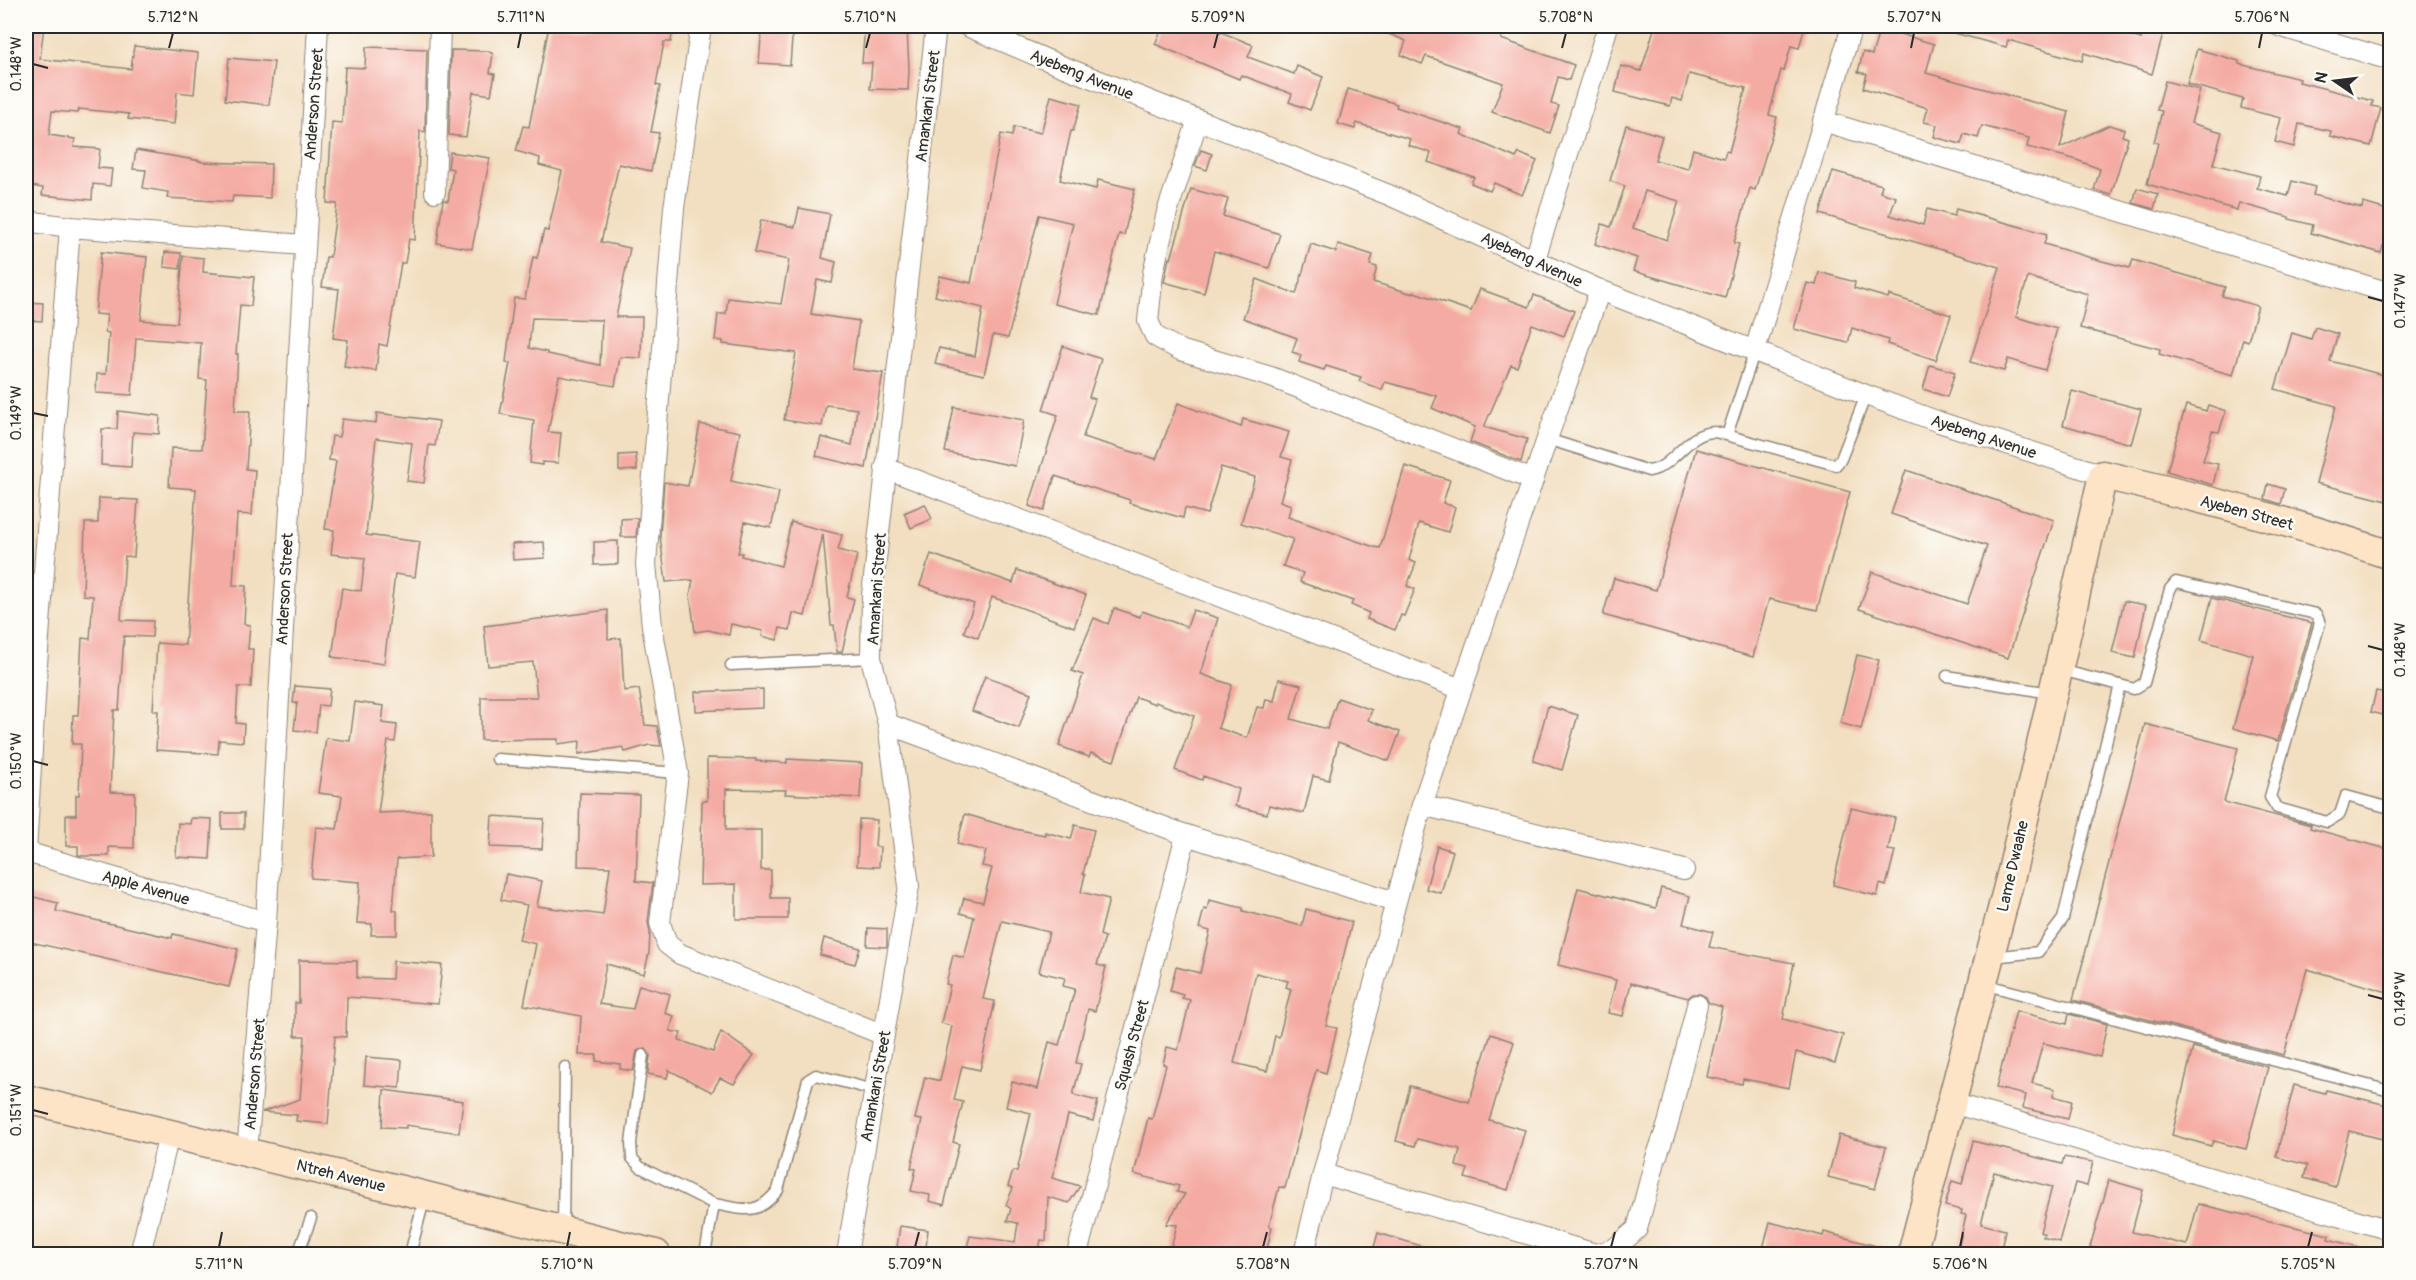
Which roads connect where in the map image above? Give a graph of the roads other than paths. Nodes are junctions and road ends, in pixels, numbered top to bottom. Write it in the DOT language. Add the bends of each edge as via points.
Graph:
graph roads {
  1 [pos="318,26"];
  2 [pos="440,26"];
  3 [pos="701,26"];
  4 [pos="936,26"];
  5 [pos="967,26"];
  6 [pos="1852,26"];
  7 [pos="2279,26"];
  8 [pos="1605,27"];
  9 [pos="2391,60"];
  10 [pos="1198,120"];
  11 [pos="1822,121"];
  12 [pos="435,192"];
  13 [pos="26,221"];
  14 [pos="70,227"];
  15 [pos="304,245"];
  16 [pos="1535,260"];
  17 [pos="1600,290"];
  18 [pos="2391,293"];
  19 [pos="1755,350"];
  20 [pos="1866,395"];
  21 [pos="1727,435"];
  22 [pos="1546,439"];
  23 [pos="885,468"];
  24 [pos="2103,474"];
  25 [pos="1533,480"];
  26 [pos="2391,555"];
  27 [pos="871,658"];
  28 [pos="31,662"];
  29 [pos="731,665"];
  30 [pos="1947,676"];
  31 [pos="2054,681"];
  32 [pos="2120,685"];
  33 [pos="1461,690"];
  34 [pos="888,724"];
  35 [pos="496,759"];
  36 [pos="678,773"];
  37 [pos="1422,805"];
  38 [pos="2391,808"];
  39 [pos="1186,836"];
  40 [pos="26,852"];
  41 [pos="1684,870"];
  42 [pos="1395,902"];
  43 [pos="266,922"];
  44 [pos="1986,971"];
  45 [pos="1697,1005"];
  46 [pos="884,1035"];
  47 [pos="643,1055"];
  48 [pos="565,1067"];
  49 [pos="874,1090"];
  50 [pos="2391,1091"];
  51 [pos="26,1100"];
  52 [pos="1952,1103"];
  53 [pos="169,1134"];
  54 [pos="247,1153"];
  55 [pos="1323,1174"];
  56 [pos="425,1196"];
  57 [pos="714,1204"];
  58 [pos="311,1218"];
  59 [pos="563,1230"];
  60 [pos="2391,1230"];
  61 [pos="140,1254"];
  62 [pos="298,1254"];
  63 [pos="410,1254"];
  64 [pos="656,1254"];
  65 [pos="705,1254"];
  66 [pos="847,1254"];
  67 [pos="1077,1254"];
  68 [pos="1304,1254"];
  69 [pos="1912,1254"];
  1 -- 15 [label="street, Anderson Street"];
  2 -- 12 [label="street"];
  3 -- 36 [label="street" via="673,219 646,564 652,626"];
  4 -- 23 [label="street, Amankani Street"];
  5 -- 10 [label="street, Ayebeng Avenue"];
  6 -- 11 [label="street"];
  7 -- 9 [label="street"];
  8 -- 16 [label="street"];
  10 -- 16 [label="street, Ayebeng Avenue" via="1389,195"];
  10 -- 25 [label="street" via="1167,212 1153,273 1148,321 1155,336 1180,350 1271,377"];
  11 -- 18 [label="street"];
  11 -- 19 [label="street"];
  13 -- 14 [label="street"];
  14 -- 15 [label="street"];
  14 -- 28 [label="street"];
  15 -- 43 [label="street, Anderson Street"];
  16 -- 17 [label="street, Ayebeng Avenue"];
  17 -- 19 [label="street, Ayebeng Avenue"];
  17 -- 22 [label="street"];
  19 -- 20 [label="street, Ayebeng Avenue"];
  19 -- 21 [label="lane"];
  20 -- 21 [label="lane" via="1836,465"];
  20 -- 24 [label="street, Ayebeng Avenue"];
  21 -- 22 [label="lane" via="1705,432 1657,470 1649,471"];
  22 -- 25 [label="street"];
  23 -- 27 [label="street, Amankani Street" via="872,595"];
  23 -- 33 [label="street"];
  24 -- 26 [label="street, Ayeben Street"];
  24 -- 31 [label="street, Lame Dwaahe"];
  25 -- 33 [label="street"];
  27 -- 29 [label="lane"];
  27 -- 34 [label="street, Amankani Street"];
  28 -- 40 [label="street"];
  30 -- 31 [label="lane"];
  31 -- 32 [label="lane"];
  31 -- 44 [label="street, Lame Dwaahe"];
  32 -- 38 [label="lane" via="2134,689 2144,683 2170,589 2176,582 2316,614 2320,623 2270,797 2277,808 2326,822 2340,814 2346,796"];
  32 -- 44 [label="lane" via="2063,919 2038,952"];
  33 -- 37 [label="street"];
  34 -- 39 [label="street"];
  34 -- 46 [label="street, Amankani Street" via="909,886"];
  35 -- 36 [label="lane"];
  36 -- 46 [label="street" via="660,924 667,944 680,954"];
  37 -- 41 [label="street"];
  37 -- 42 [label="street"];
  39 -- 42 [label="street"];
  39 -- 67 [label="street, Squash Street"];
  40 -- 43 [label="street, Apple Avenue"];
  42 -- 55 [label="street"];
  43 -- 54 [label="street, Anderson Street"];
  44 -- 50 [label="lane"];
  44 -- 52 [label="street, Lame Dwaahe"];
  45 -- 55 [label="street" via="1637,1229 1614,1249 1596,1254"];
  46 -- 49 [label="street, Amankani Street"];
  47 -- 57 [label="lane" via="632,1158 640,1167"];
  48 -- 59 [label="lane"];
  49 -- 57 [label="lane" via="816,1075 808,1080 778,1190 769,1202 759,1209 745,1210"];
  49 -- 66 [label="street, Amankani Street"];
  51 -- 53 [label="street, Ntreh Avenue"];
  52 -- 60 [label="street"];
  52 -- 69 [label="street, Lame Dwaahe"];
  53 -- 54 [label="street, Ntreh Avenue"];
  53 -- 61 [label="street"];
  54 -- 56 [label="street, Ntreh Avenue"];
  55 -- 68 [label="street"];
  56 -- 59 [label="street, Ntreh Avenue"];
  56 -- 63 [label="lane"];
  57 -- 65 [label="lane"];
  58 -- 62 [label="lane"];
  59 -- 64 [label="street, Ntreh Avenue"];
}
